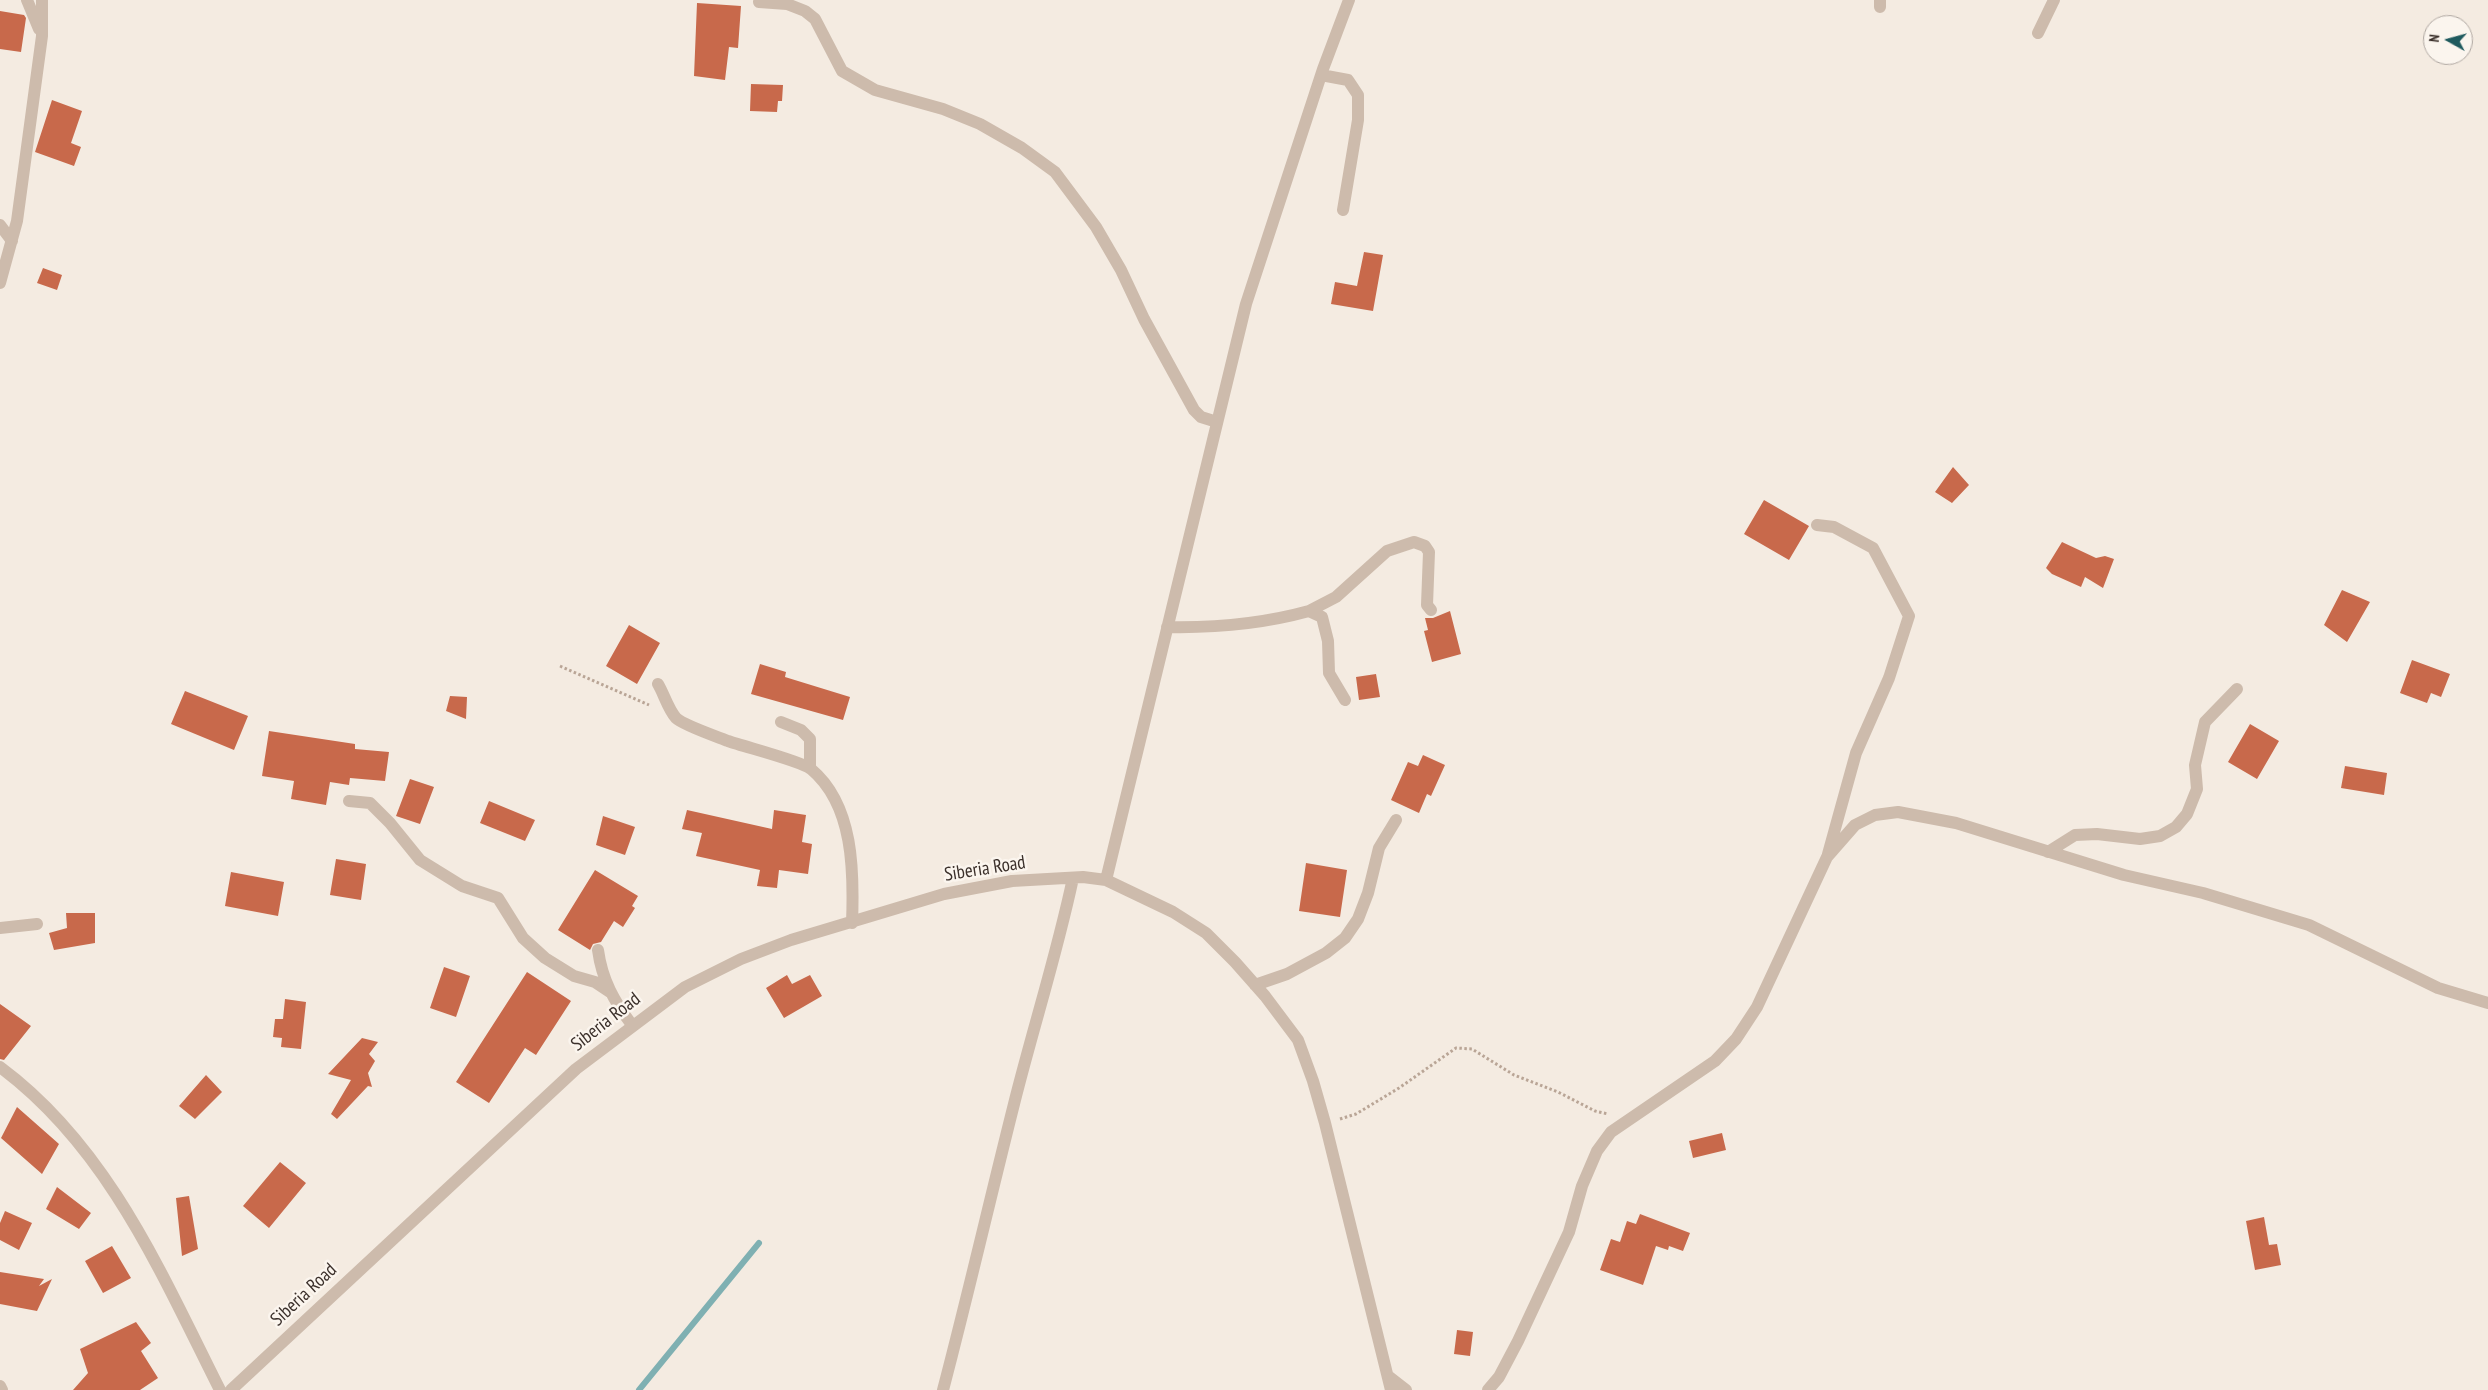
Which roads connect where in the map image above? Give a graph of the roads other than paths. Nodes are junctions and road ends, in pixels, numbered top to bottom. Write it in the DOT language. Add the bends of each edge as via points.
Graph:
graph roads {
  1 [pos="27,0"];
  2 [pos="42,0"];
  3 [pos="1349,0"];
  4 [pos="2054,0"];
  5 [pos="759,2"];
  6 [pos="2038,33"];
  7 [pos="42,36"];
  8 [pos="1321,74"];
  9 [pos="1343,210"];
  10 [pos="0,225"];
  11 [pos="12,241"];
  12 [pos="0,284"];
  13 [pos="1217,422"];
  14 [pos="1817,525"];
  15 [pos="1431,610"];
  16 [pos="1309,611"];
  17 [pos="1168,627"];
  18 [pos="658,684"];
  19 [pos="2237,689"];
  20 [pos="1345,700"];
  21 [pos="781,722"];
  22 [pos="810,768"];
  23 [pos="349,801"];
  24 [pos="1396,820"];
  25 [pos="2048,852"];
  26 [pos="1827,857"];
  27 [pos="1073,878"];
  28 [pos="1106,880"];
  29 [pos="852,923"];
  30 [pos="37,924"];
  31 [pos="0,928"];
  32 [pos="598,950"];
  33 [pos="1255,984"];
  34 [pos="610,992"];
  35 [pos="2488,1003"];
  36 [pos="632,1025"];
  37 [pos="0,1067"];
  38 [pos="1388,1376"];
  39 [pos="0,1386"];
  40 [pos="2,1390"];
  41 [pos="220,1390"];
  42 [pos="230,1390"];
  43 [pos="943,1390"];
  44 [pos="1391,1390"];
  45 [pos="1406,1390"];
  46 [pos="1488,1390"];
  1 -- 7 [label="street"];
  2 -- 7 [label="street"];
  3 -- 8 [label="street"];
  4 -- 6 [label="street"];
  5 -- 13 [label="street" via="787,4 805,11 815,19 842,71 875,90 943,109 980,124 1055,172 1096,226 1122,270 1144,319 1194,410"];
  7 -- 11 [label="street"];
  8 -- 9 [label="street" via="1348,80 1358,95 1356,136"];
  8 -- 13 [label="street" via="1246,304"];
  10 -- 11 [label="street"];
  11 -- 12 [label="street"];
  13 -- 17 [label="street"];
  14 -- 26 [label="street" via="1834,528 1873,548 1909,616 1889,678 1856,753"];
  15 -- 16 [label="street" via="1427,605 1429,552 1425,546 1414,542 1387,551 1336,597"];
  16 -- 17 [label="street" via="1273,621 1208,628"];
  16 -- 20 [label="street" via="1322,618 1328,641 1329,673"];
  17 -- 28 [label="street"];
  18 -- 22 [label="street" via="676,718 713,736"];
  19 -- 25 [label="street" via="2205,722 2195,765 2197,789 2187,814 2176,828 2160,836 2140,839 2104,834 2075,835"];
  21 -- 22 [label="street" via="801,730 810,739"];
  22 -- 29 [label="street" via="841,809 853,893"];
  23 -- 34 [label="street" via="370,803 420,860 462,886 498,898 523,938 544,958"];
  24 -- 33 [label="street" via="1379,848 1368,893 1346,938 1287,974"];
  25 -- 26 [label="street" via="1956,823 1898,812 1875,815 1855,825"];
  25 -- 35 [label="street" via="2124,875 2203,893 2309,926 2438,988"];
  26 -- 46 [label="street" via="1757,1007 1736,1039 1715,1061 1611,1132 1597,1151 1582,1186 1569,1232 1518,1340 1499,1377"];
  27 -- 28 [label="street, Siberia Road"];
  27 -- 29 [label="street, Siberia Road" via="1012,881 970,888"];
  27 -- 43 [label="street"];
  28 -- 33 [label="street" via="1173,912 1206,933"];
  29 -- 36 [label="street, Siberia Road" via="791,940 742,959 685,987"];
  30 -- 31 [label="street"];
  32 -- 34 [label="street"];
  33 -- 38 [label="street" via="1298,1040 1313,1082"];
  34 -- 36 [label="street"];
  36 -- 42 [label="street, Siberia Road" via="561,1083"];
  37 -- 41 [label="street" via="46,1105 93,1159 149,1249"];
  38 -- 44 [label="street"];
  38 -- 45 [label="street"];
  39 -- 40 [label="street"];
}
